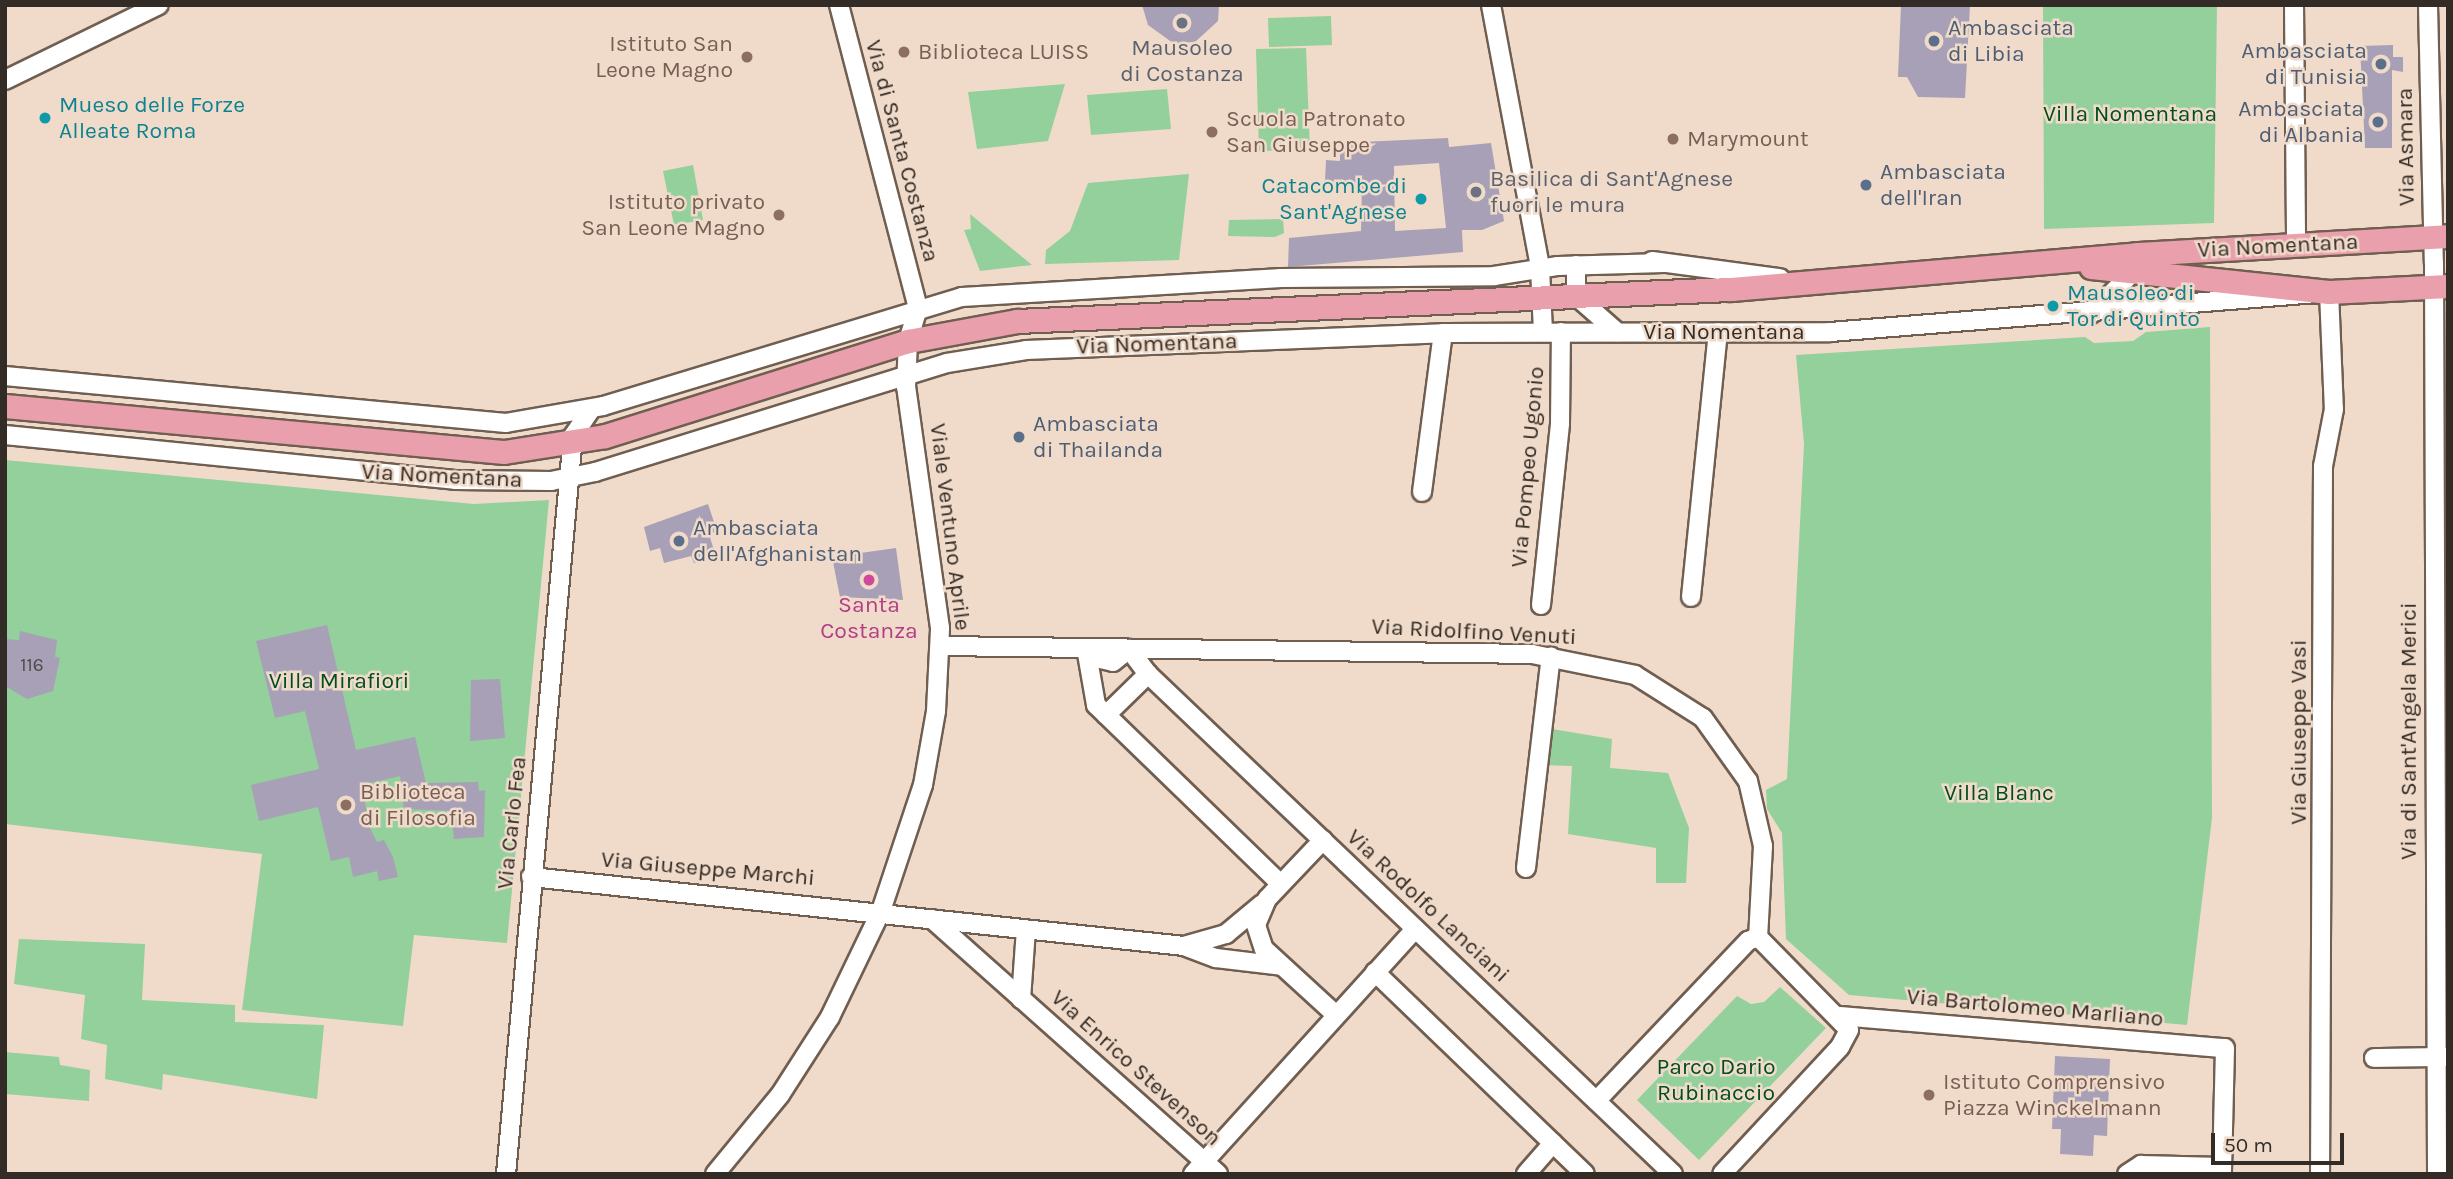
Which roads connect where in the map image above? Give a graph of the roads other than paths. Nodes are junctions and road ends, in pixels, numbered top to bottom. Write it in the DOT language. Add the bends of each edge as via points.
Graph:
graph roads {
  1 [pos="159,5"];
  2 [pos="839,5"];
  3 [pos="1491,5"];
  4 [pos="2294,5"];
  5 [pos="2428,5"];
  6 [pos="5,80"];
  7 [pos="2440,236"];
  8 [pos="2296,246"];
  9 [pos="2067,264"];
  10 [pos="1576,265"];
  11 [pos="1540,268"];
  12 [pos="2132,273"];
  13 [pos="1808,282"];
  14 [pos="2208,282"];
  15 [pos="2441,287"];
  16 [pos="2329,292"];
  17 [pos="1576,296"];
  18 [pos="1542,298"];
  19 [pos="2244,302"];
  20 [pos="918,308"];
  21 [pos="2091,314"];
  22 [pos="1443,332"];
  23 [pos="1552,332"];
  24 [pos="1617,332"];
  25 [pos="1718,332"];
  26 [pos="908,341"];
  27 [pos="906,374"];
  28 [pos="5,376"];
  29 [pos="5,405"];
  30 [pos="591,409"];
  31 [pos="5,435"];
  32 [pos="572,444"];
  33 [pos="573,478"];
  34 [pos="1422,492"];
  35 [pos="1691,597"];
  36 [pos="1541,605"];
  37 [pos="940,646"];
  38 [pos="1086,648"];
  39 [pos="1129,649"];
  40 [pos="1551,656"];
  41 [pos="1148,674"];
  42 [pos="1106,715"];
  43 [pos="1323,840"];
  44 [pos="1526,868"];
  45 [pos="531,877"];
  46 [pos="1281,884"];
  47 [pos="1267,899"];
  48 [pos="881,911"];
  49 [pos="932,919"];
  50 [pos="1026,929"];
  51 [pos="1415,929"];
  52 [pos="1758,937"];
  53 [pos="1184,946"];
  54 [pos="1282,966"];
  55 [pos="1375,972"];
  56 [pos="1021,999"];
  57 [pos="1336,1015"];
  58 [pos="1840,1016"];
  59 [pos="2442,1057"];
  60 [pos="2374,1058"];
  61 [pos="1598,1099"];
  62 [pos="1553,1143"];
  63 [pos="1205,1170"];
  64 [pos="2222,1171"];
  65 [pos="506,1174"];
  66 [pos="715,1174"];
  67 [pos="1526,1174"];
  68 [pos="1586,1174"];
  69 [pos="1673,1174"];
  70 [pos="1722,1174"];
  71 [pos="2127,1174"];
  72 [pos="2320,1174"];
  73 [pos="2437,1174"];
  1 -- 6 [label="street"];
  2 -- 20 [label="street, Via di Santa Costanza"];
  3 -- 11 [label="street, Via Pompeo Ugonio"];
  4 -- 8 [label="street"];
  5 -- 7 [label="street, Via Asmara"];
  7 -- 8 [label="main road, Via Nomentana"];
  7 -- 15 [label="street, Via Asmara"];
  8 -- 9 [label="main road, Via Nomentana" via="2137,254"];
  9 -- 12 [label="main road, Via Nomentana"];
  9 -- 13 [label="main road, Via Nomentana"];
  10 -- 11 [label="street, Via Nomentana"];
  10 -- 13 [label="street, Via Nomentana" via="1590,255"];
  10 -- 17 [label="street"];
  11 -- 18 [label="street, Via Pompeo Ugonio"];
  11 -- 20 [label="street, Via Nomentana" via="1494,276 1282,278 1042,288"];
  12 -- 14 [label="main road, Via Nomentana"];
  12 -- 21 [label="street"];
  13 -- 17 [label="main road, Via Nomentana"];
  14 -- 16 [label="main road, Via Nomentana"];
  14 -- 19 [label="street"];
  15 -- 16 [label="main road, Via Nomentana"];
  15 -- 59 [label="street, Via di Sant'Angela Merici"];
  16 -- 19 [label="street, Via Nomentana"];
  16 -- 72 [label="street, Via Giuseppe Vasi" via="2334,403 2323,466"];
  17 -- 18 [label="main road, Via Nomentana"];
  17 -- 24 [label="street"];
  18 -- 23 [label="street, Via Pompeo Ugonio"];
  18 -- 26 [label="main road, Via Nomentana" via="1064,317"];
  19 -- 21 [label="street, Via Nomentana"];
  20 -- 26 [label="street, Viale Ventuno Aprile"];
  20 -- 30 [label="street, Via Nomentana"];
  21 -- 25 [label="street, Via Nomentana" via="1856,331"];
  22 -- 23 [label="street, Via Nomentana"];
  22 -- 27 [label="street, Via Nomentana" via="1037,349"];
  22 -- 34 [label="street"];
  23 -- 24 [label="street, Via Nomentana"];
  23 -- 36 [label="street, Via Pompeo Ugonio" via="1560,423"];
  24 -- 25 [label="street, Via Nomentana"];
  25 -- 35 [label="street"];
  26 -- 27 [label="street, Viale Ventuno Aprile"];
  26 -- 32 [label="main road, Via Nomentana"];
  27 -- 33 [label="street, Via Nomentana"];
  27 -- 37 [label="street, Viale Ventuno Aprile" via="936,578"];
  28 -- 30 [label="street, Via Nomentana" via="471,422"];
  29 -- 32 [label="main road, Via Nomentana" via="468,452"];
  30 -- 32 [label="street" via="575,428"];
  31 -- 33 [label="street, Via Nomentana" via="455,480"];
  32 -- 33 [label="street, Via Carlo Fea"];
  33 -- 45 [label="street, Via Carlo Fea"];
  37 -- 38 [label="street"];
  37 -- 48 [label="street, Viale Ventuno Aprile" via="936,711 923,785"];
  38 -- 39 [label="street, Via Ridolfino Venuti" via="1113,663"];
  38 -- 42 [label="street" via="1090,694"];
  39 -- 40 [label="street, Via Ridolfino Venuti"];
  39 -- 41 [label="street, Via Rodolfo Lanciani"];
  40 -- 44 [label="street"];
  40 -- 52 [label="street, Via Ridolfino Venuti" via="1646,679 1683,700 1721,737 1748,781 1760,822 1764,875"];
  41 -- 42 [label="street"];
  41 -- 43 [label="street, Via Rodolfo Lanciani"];
  42 -- 46 [label="street"];
  43 -- 46 [label="street"];
  43 -- 51 [label="street, Via Rodolfo Lanciani"];
  45 -- 48 [label="street, Via Giuseppe Marchi"];
  45 -- 65 [label="street, Via Carlo Fea"];
  46 -- 47 [label="street"];
  47 -- 53 [label="street" via="1227,934"];
  47 -- 54 [label="street" via="1256,932 1264,949"];
  48 -- 49 [label="street, Via Giuseppe Marchi"];
  48 -- 66 [label="street, Viale Ventuno Aprile" via="803,1062"];
  49 -- 50 [label="street, Via Giuseppe Marchi"];
  49 -- 56 [label="street, Via Enrico Stevenson"];
  50 -- 53 [label="street, Via Giuseppe Marchi"];
  50 -- 56 [label="street"];
  51 -- 55 [label="street"];
  51 -- 61 [label="street, Via Rodolfo Lanciani"];
  52 -- 58 [label="street"];
  52 -- 61 [label="street" via="1748,941"];
  53 -- 54 [label="street" via="1216,958"];
  54 -- 57 [label="street"];
  55 -- 57 [label="street"];
  55 -- 62 [label="street"];
  56 -- 63 [label="street, Via Enrico Stevenson"];
  57 -- 63 [label="street"];
  58 -- 64 [label="street, Via Bartolomeo Marliano" via="2225,1048"];
  58 -- 70 [label="street" via="1849,1030 1846,1040"];
  59 -- 60 [label="street"];
  59 -- 73 [label="street, Via di Sant'Angela Merici"];
  61 -- 69 [label="street, Via Rodolfo Lanciani"];
  62 -- 67 [label="street"];
  62 -- 68 [label="street"];
  64 -- 71 [label="street" via="2141,1165"];
}
